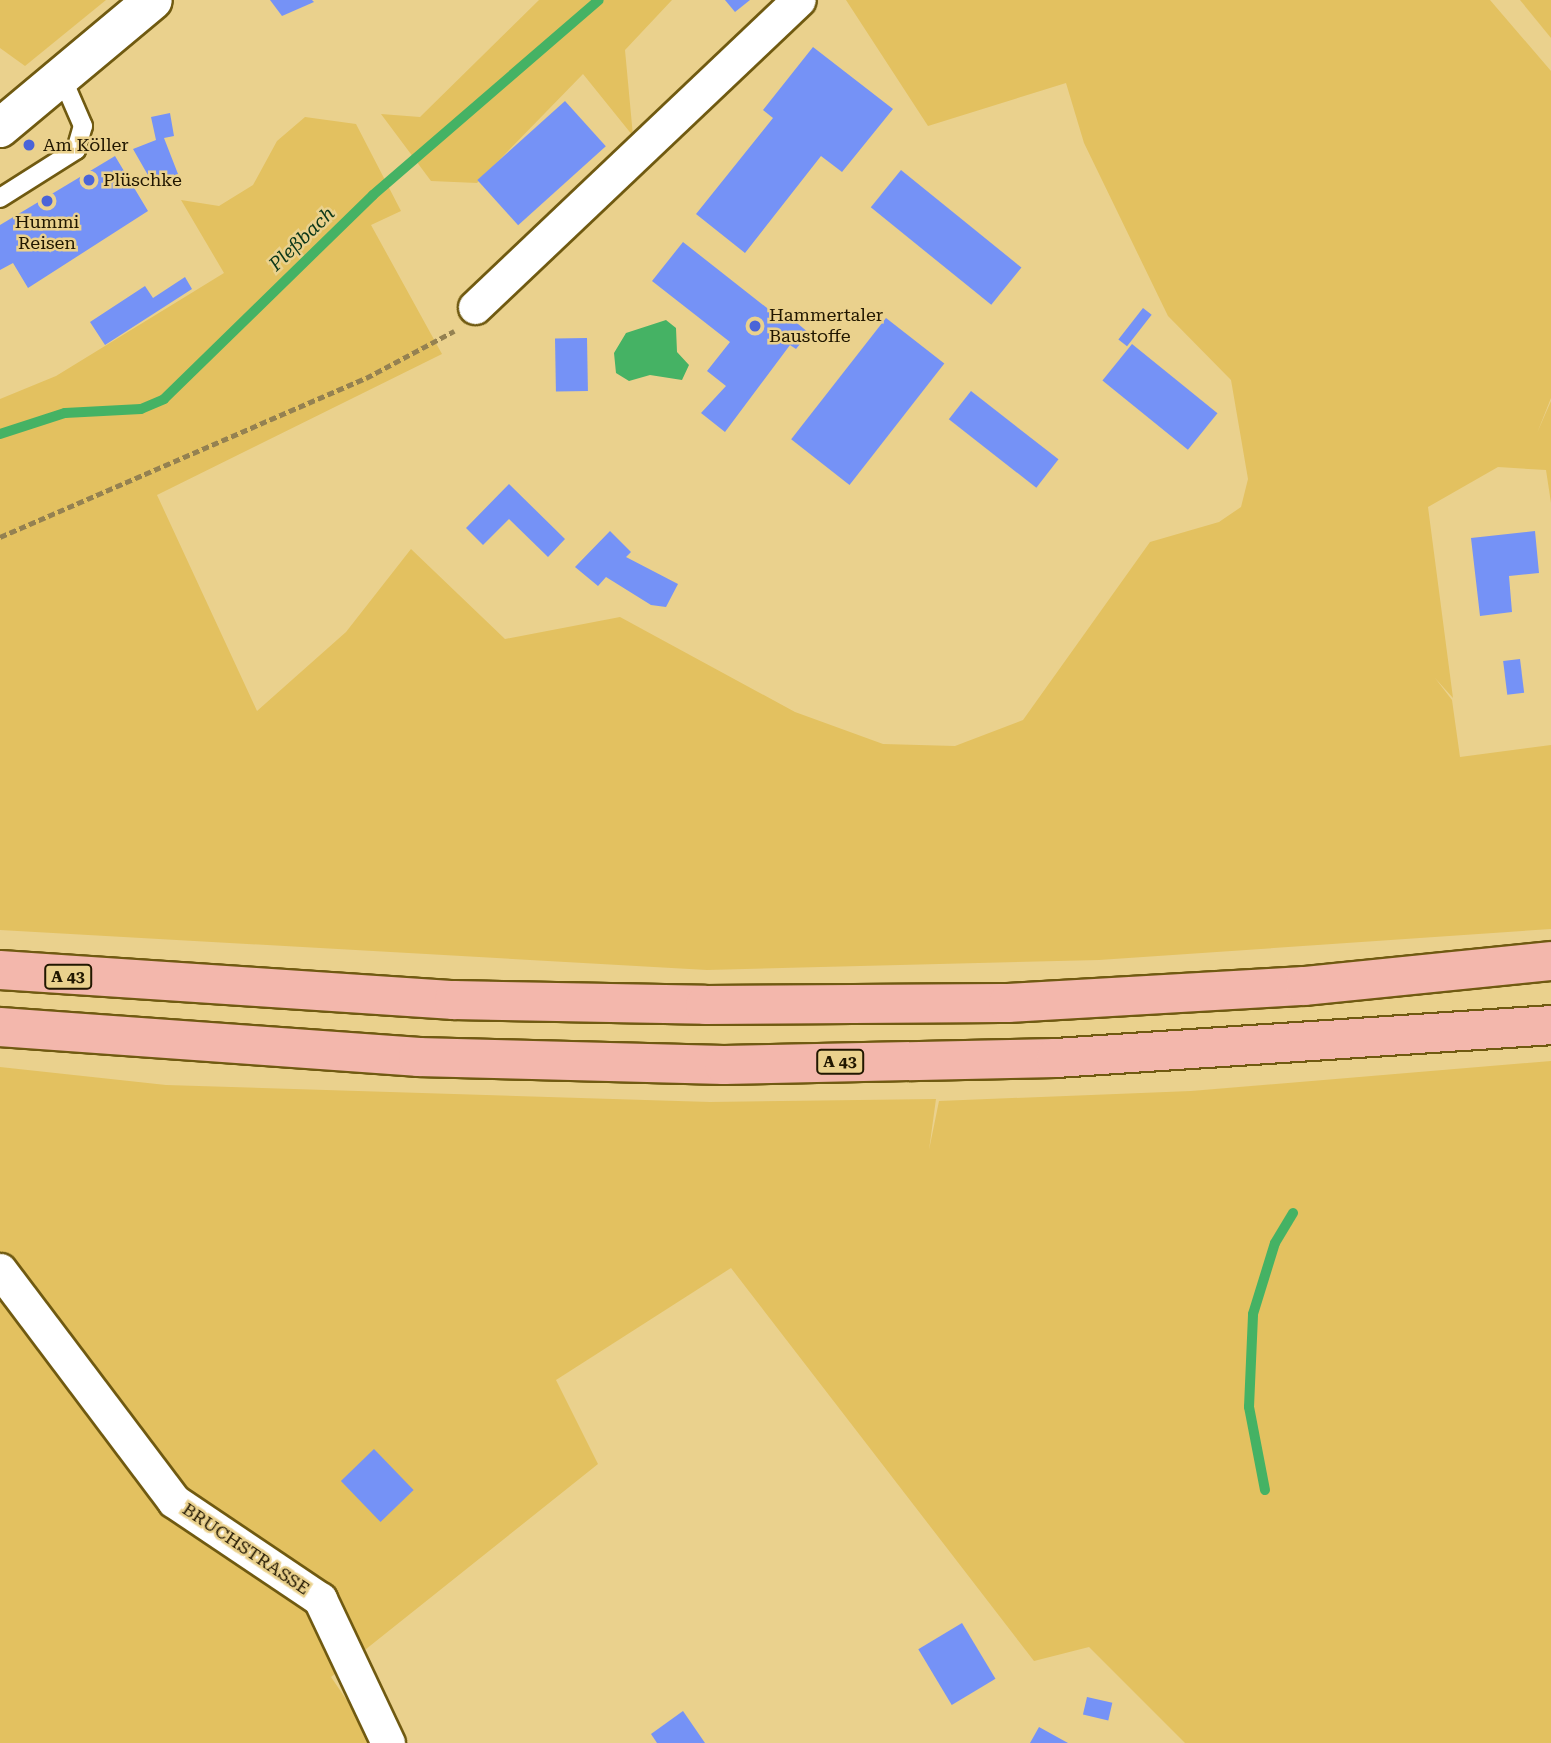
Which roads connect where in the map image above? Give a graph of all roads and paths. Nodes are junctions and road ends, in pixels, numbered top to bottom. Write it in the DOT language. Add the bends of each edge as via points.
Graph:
graph roads {
  1 [pos="153,0"];
  2 [pos="798,0"];
  3 [pos="63,80"];
  4 [pos="0,128"];
  5 [pos="0,198"];
  6 [pos="475,307"];
  7 [pos="438,343"];
  8 [pos="0,537"];
  9 [pos="1551,961"];
  10 [pos="0,970"];
  11 [pos="1551,1025"];
  12 [pos="0,1027"];
  13 [pos="0,1270"];
  14 [pos="388,1743"];
  1 -- 3 [label="main road"];
  2 -- 6 [label="street"];
  3 -- 4 [label="main road"];
  3 -- 5 [label="lane" via="83,126 76,150"];
  7 -- 8 [label="path"];
  9 -- 10 [label="highway, A 43" via="1305,986 1008,1003 454,1000"];
  11 -- 12 [label="highway, A 43" via="1056,1058 724,1065 418,1057"];
  13 -- 14 [label="street, BRUCHSTRASSE" via="174,1501 320,1599"];
}
